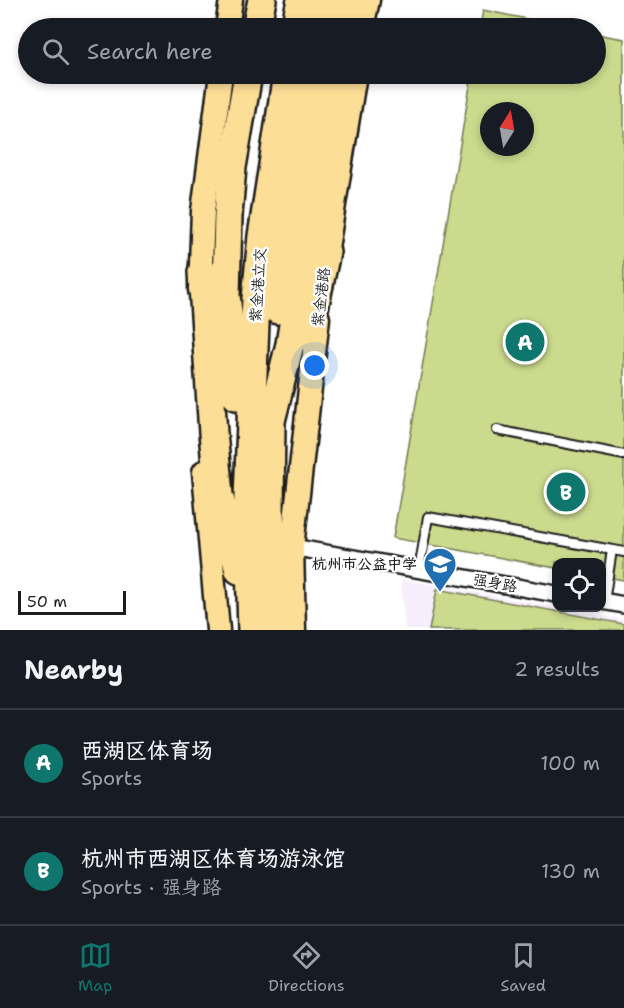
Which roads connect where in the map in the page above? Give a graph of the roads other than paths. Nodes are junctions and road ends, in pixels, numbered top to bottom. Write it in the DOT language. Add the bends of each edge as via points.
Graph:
graph roads {
  1 [pos="231,0"];
  2 [pos="262,0"];
  3 [pos="281,0"];
  4 [pos="301,0"];
  5 [pos="324,0"];
  6 [pos="346,0"];
  7 [pos="368,0"];
  8 [pos="228,18"];
  9 [pos="258,18"];
  10 [pos="277,18"];
  11 [pos="297,18"];
  12 [pos="320,18"];
  13 [pos="343,18"];
  14 [pos="365,18"];
  15 [pos="220,84"];
  16 [pos="246,84"];
  17 [pos="266,84"];
  18 [pos="284,84"];
  19 [pos="308,84"];
  20 [pos="331,84"];
  21 [pos="353,84"];
  22 [pos="245,223"];
  23 [pos="326,252"];
  24 [pos="202,272"];
  25 [pos="271,421"];
  26 [pos="497,430"];
  27 [pos="624,455"];
  28 [pos="259,503"];
  29 [pos="292,547"];
  30 [pos="612,550"];
  31 [pos="624,552"];
  32 [pos="419,570"];
  33 [pos="606,585"];
  34 [pos="552,593"];
  35 [pos="606,602"];
  36 [pos="624,605"];
  37 [pos="259,626"];
  38 [pos="218,630"];
  39 [pos="294,630"];
  1 -- 8 [label="main road"];
  2 -- 9 [label="highway"];
  3 -- 10 [label="highway"];
  4 -- 11 [label="highway"];
  5 -- 12 [label="highway"];
  6 -- 13 [label="highway"];
  7 -- 14 [label="main road"];
  15 -- 24 [label="main road" via="203,211"];
  16 -- 22 [label="highway" via="232,167"];
  17 -- 22 [label="highway"];
  18 -- 22 [label="highway, 紫金港立交"];
  19 -- 25 [label="highway, 紫金港立交" via="282,260"];
  20 -- 25 [label="highway" via="290,344"];
  21 -- 23 [label="main road, 紫金港路"];
  22 -- 28 [label="highway, 紫金港立交"];
  22 -- 28 [label="highway" via="226,295 236,382 236,431"];
  23 -- 28 [label="highway"];
  23 -- 29 [label="main road, 紫金港路"];
  24 -- 37 [label="highway" via="219,495"];
  24 -- 38 [label="main road" via="196,319 197,371"];
  25 -- 28 [label="highway"];
  26 -- 27 [label="lane"];
  28 -- 37 [label="highway"];
  29 -- 32 [label="street, 强身路"];
  29 -- 39 [label="main road, 紫金港路"];
  30 -- 31 [label="lane"];
  30 -- 32 [label="lane" via="428,517"];
  30 -- 33 [label="lane"];
  32 -- 34 [label="street, 强身路"];
  35 -- 36 [label="street"];
}
